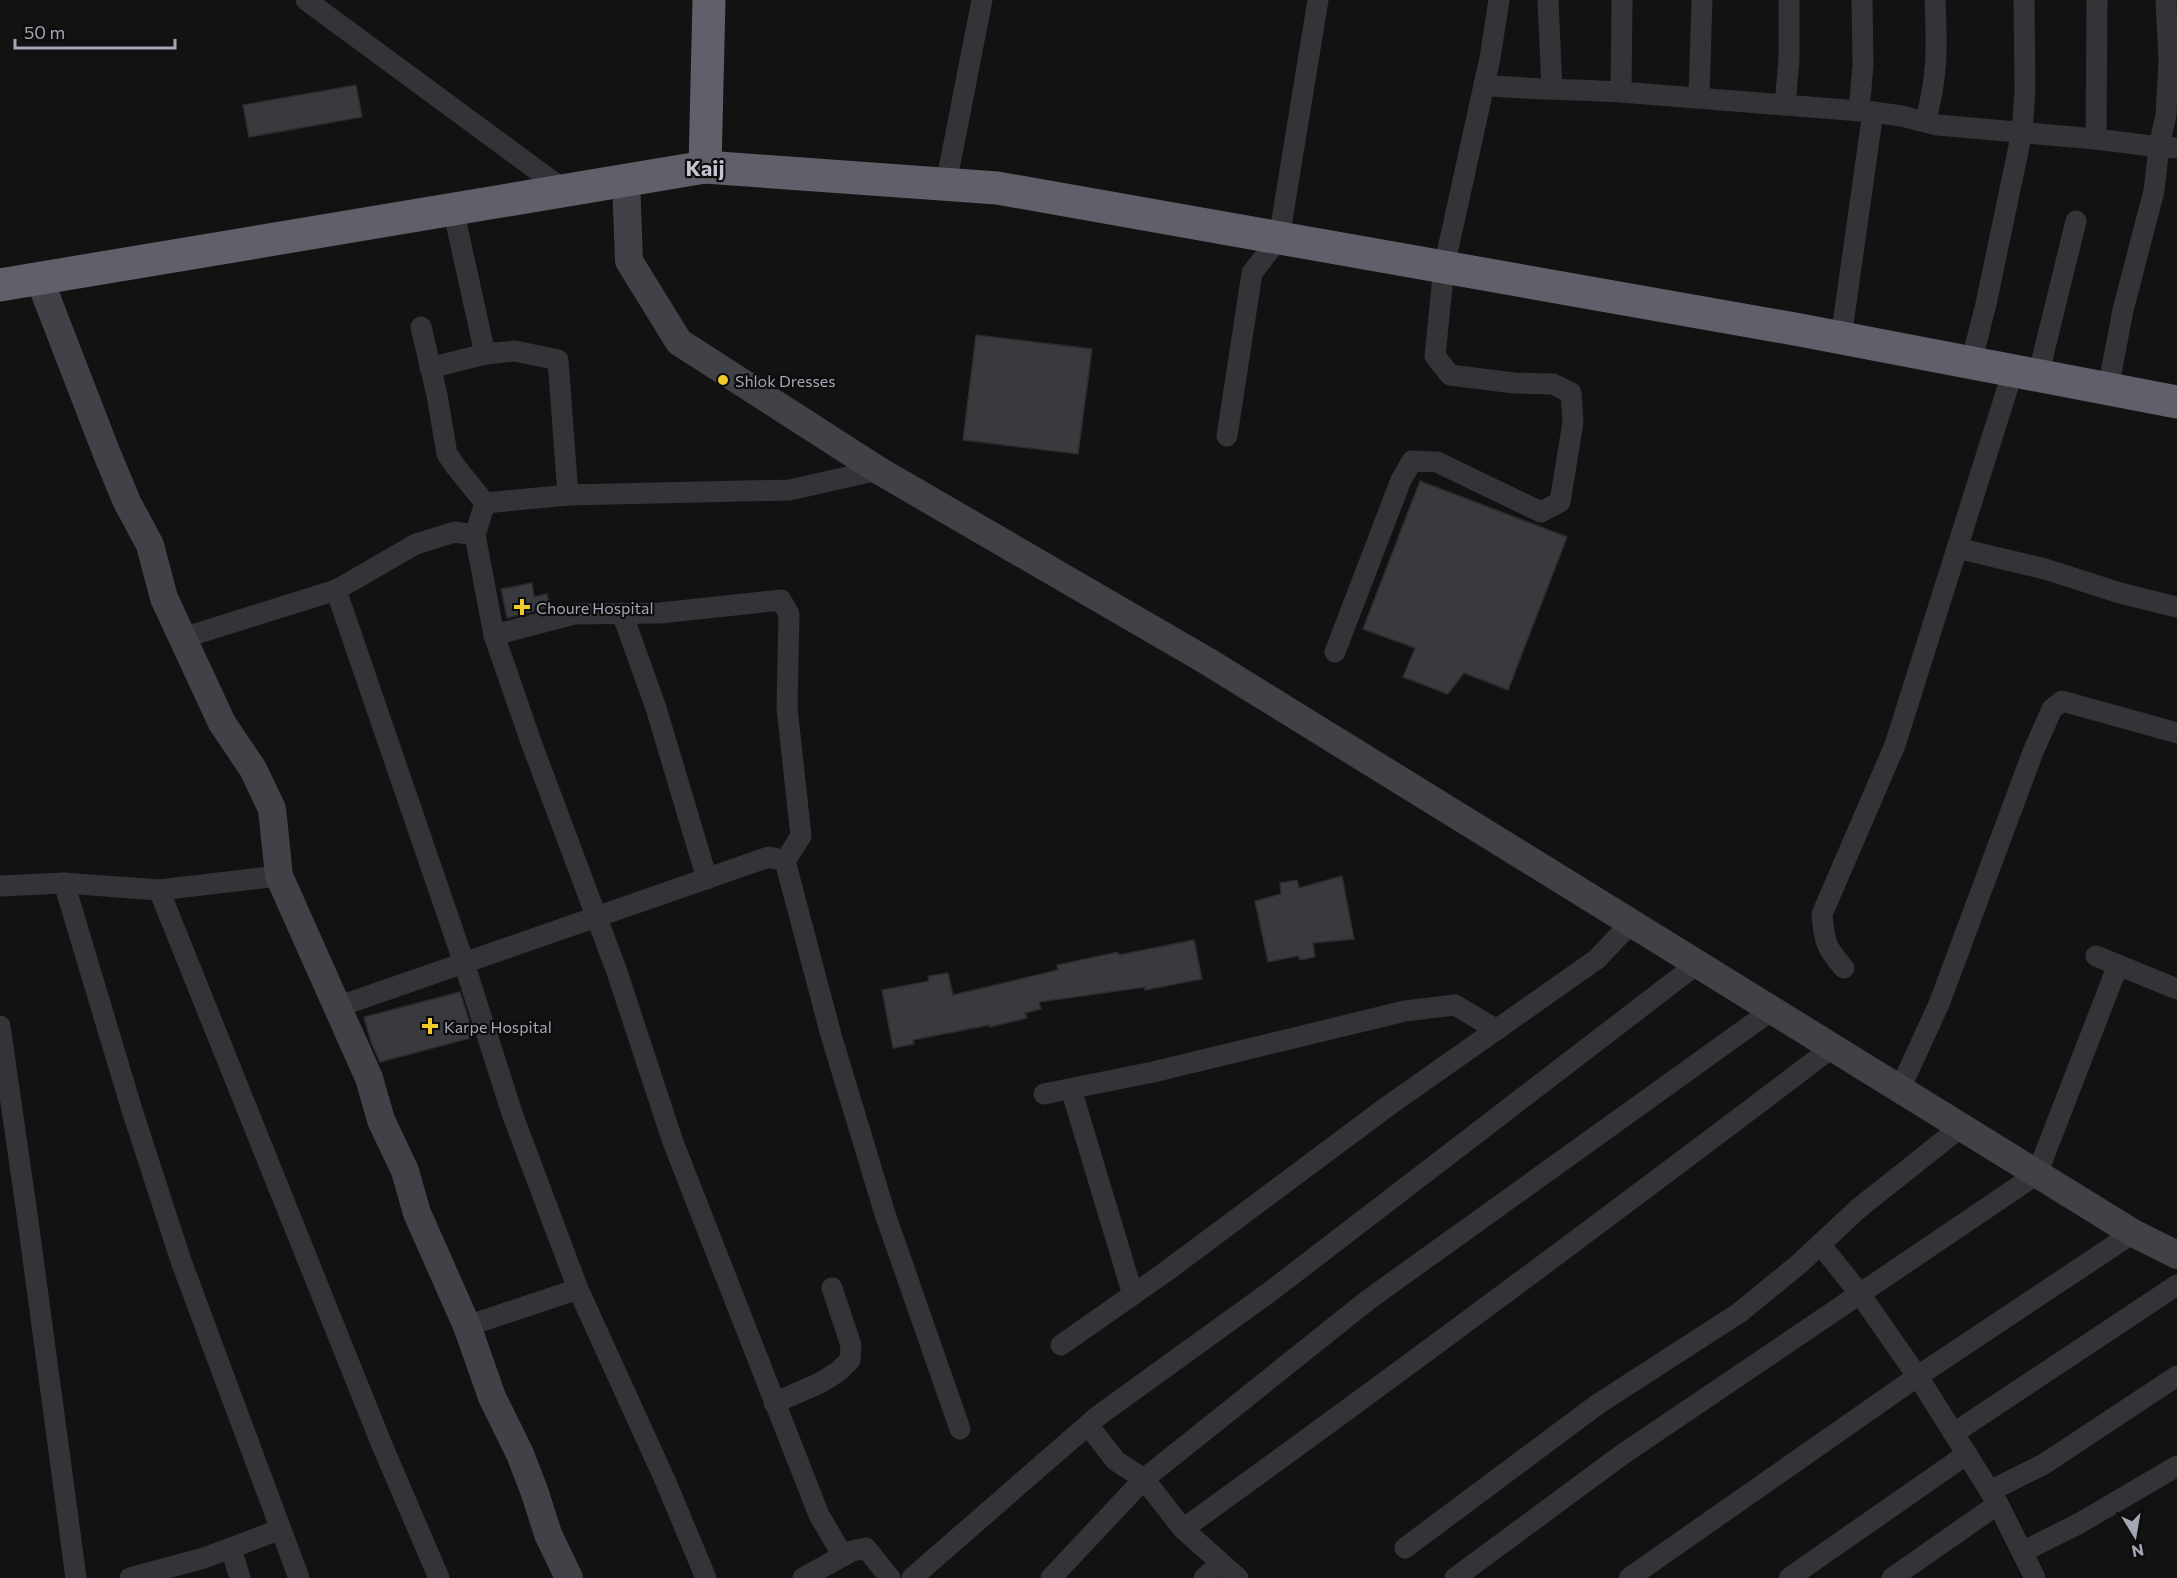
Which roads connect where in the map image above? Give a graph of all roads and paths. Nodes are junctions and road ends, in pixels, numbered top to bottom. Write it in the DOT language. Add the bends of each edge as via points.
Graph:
graph roads {
  1 [pos="306,0"];
  2 [pos="709,0"];
  3 [pos="982,0"];
  4 [pos="1318,0"];
  5 [pos="1499,0"];
  6 [pos="1548,0"];
  7 [pos="1622,0"];
  8 [pos="1702,0"];
  9 [pos="1789,0"];
  10 [pos="1862,0"];
  11 [pos="1935,0"];
  12 [pos="2024,0"];
  13 [pos="2097,0"];
  14 [pos="2166,0"];
  15 [pos="1484,85"];
  16 [pos="1552,89"];
  17 [pos="1621,92"];
  18 [pos="1699,98"];
  19 [pos="1785,105"];
  20 [pos="1866,112"];
  21 [pos="1925,122"];
  22 [pos="2022,132"];
  23 [pos="2096,139"];
  24 [pos="2168,148"];
  25 [pos="705,167"];
  26 [pos="626,180"];
  27 [pos="946,184"];
  28 [pos="564,190"];
  29 [pos="453,209"];
  30 [pos="2076,221"];
  31 [pos="1279,238"];
  32 [pos="1444,267"];
  33 [pos="39,278"];
  34 [pos="0,285"];
  35 [pos="420,327"];
  36 [pos="1841,338"];
  37 [pos="485,354"];
  38 [pos="1971,363"];
  39 [pos="430,368"];
  40 [pos="2026,373"];
  41 [pos="2108,389"];
  42 [pos="2177,402"];
  43 [pos="1227,436"];
  44 [pos="878,470"];
  45 [pos="568,495"];
  46 [pos="485,503"];
  47 [pos="475,535"];
  48 [pos="1957,548"];
  49 [pos="336,590"];
  50 [pos="2177,607"];
  51 [pos="622,613"];
  52 [pos="494,634"];
  53 [pos="183,638"];
  54 [pos="1335,652"];
  55 [pos="2177,733"];
  56 [pos="785,861"];
  57 [pos="279,876"];
  58 [pos="707,879"];
  59 [pos="63,884"];
  60 [pos="0,886"];
  61 [pos="159,890"];
  62 [pos="596,915"];
  63 [pos="1631,923"];
  64 [pos="2096,956"];
  65 [pos="464,963"];
  66 [pos="1697,964"];
  67 [pos="2118,965"];
  68 [pos="1844,968"];
  69 [pos="2177,989"];
  70 [pos="337,1007"];
  71 [pos="1772,1010"];
  72 [pos="0,1026"];
  73 [pos="1497,1030"];
  74 [pos="1833,1047"];
  75 [pos="1071,1089"];
  76 [pos="1900,1089"];
  77 [pos="1044,1094"];
  78 [pos="1961,1126"];
  79 [pos="2037,1174"];
  80 [pos="2133,1233"];
  81 [pos="1820,1244"];
  82 [pos="2177,1255"];
  83 [pos="2177,1285"];
  84 [pos="578,1288"];
  85 [pos="832,1288"];
  86 [pos="1860,1294"];
  87 [pos="1133,1295"];
  88 [pos="467,1326"];
  89 [pos="1061,1345"];
  90 [pos="1918,1376"];
  91 [pos="2177,1376"];
  92 [pos="774,1403"];
  93 [pos="1088,1425"];
  94 [pos="960,1429"];
  95 [pos="1954,1433"];
  96 [pos="1967,1454"];
  97 [pos="2177,1466"];
  98 [pos="1144,1479"];
  99 [pos="1994,1498"];
  100 [pos="1183,1528"];
  101 [pos="281,1529"];
  102 [pos="231,1548"];
  103 [pos="1405,1548"];
  104 [pos="2022,1552"];
  105 [pos="843,1556"];
  106 [pos="1221,1563"];
  107 [pos="137,1577"];
  108 [pos="76,1578"];
  109 [pos="240,1578"];
  110 [pos="299,1578"];
  111 [pos="439,1578"];
  112 [pos="569,1578"];
  113 [pos="706,1578"];
  114 [pos="803,1578"];
  115 [pos="890,1578"];
  116 [pos="912,1578"];
  117 [pos="1051,1578"];
  118 [pos="1204,1578"];
  119 [pos="1238,1578"];
  120 [pos="1455,1578"];
  121 [pos="1629,1578"];
  122 [pos="1788,1578"];
  123 [pos="1892,1578"];
  124 [pos="2035,1578"];
  1 -- 28 [label="street"];
  2 -- 25 [label="highway"];
  3 -- 27 [label="street"];
  4 -- 31 [label="street"];
  5 -- 15 [label="street"];
  6 -- 16 [label="street"];
  7 -- 17 [label="street"];
  8 -- 18 [label="street"];
  9 -- 19 [label="street"];
  10 -- 20 [label="street"];
  11 -- 21 [label="street" via="1938,60 1934,94"];
  12 -- 22 [label="street"];
  13 -- 23 [label="street"];
  14 -- 24 [label="street"];
  15 -- 16 [label="street"];
  15 -- 32 [label="street"];
  16 -- 17 [label="street"];
  17 -- 18 [label="street"];
  18 -- 19 [label="street"];
  19 -- 20 [label="street"];
  20 -- 21 [label="street"];
  20 -- 36 [label="street"];
  21 -- 22 [label="street"];
  22 -- 23 [label="street"];
  22 -- 38 [label="street"];
  23 -- 24 [label="street"];
  24 -- 41 [label="street" via="2123,310"];
  25 -- 26 [label="highway"];
  25 -- 27 [label="highway"];
  26 -- 28 [label="highway"];
  26 -- 44 [label="street" via="628,261 679,342"];
  27 -- 31 [label="highway" via="997,188"];
  28 -- 29 [label="highway"];
  29 -- 33 [label="highway"];
  29 -- 37 [label="street"];
  30 -- 40 [label="street"];
  31 -- 32 [label="highway"];
  31 -- 43 [label="street" via="1252,273"];
  32 -- 36 [label="highway"];
  32 -- 54 [label="street" via="1435,356 1450,375 1553,384 1571,393 1573,422 1560,502 1541,512 1437,462 1412,460"];
  33 -- 34 [label="highway"];
  33 -- 53 [label="street" via="107,454 150,545 164,598"];
  35 -- 39 [label="street"];
  36 -- 38 [label="highway"];
  37 -- 39 [label="street"];
  37 -- 45 [label="street" via="515,351 558,360"];
  38 -- 40 [label="highway"];
  39 -- 46 [label="street" via="447,454"];
  40 -- 41 [label="highway"];
  40 -- 48 [label="street"];
  41 -- 42 [label="highway"];
  44 -- 45 [label="street" via="790,490"];
  44 -- 63 [label="street" via="1207,661"];
  45 -- 46 [label="street"];
  46 -- 47 [label="street"];
  47 -- 49 [label="street" via="455,532 416,544"];
  47 -- 52 [label="street"];
  48 -- 50 [label="street"];
  48 -- 68 [label="street" via="1894,745 1822,914 1824,939"];
  49 -- 53 [label="street"];
  49 -- 65 [label="street"];
  51 -- 52 [label="street" via="574,614"];
  51 -- 56 [label="street" via="660,613 780,600 789,614 787,708 801,836"];
  51 -- 58 [label="street" via="656,708"];
  52 -- 62 [label="street"];
  53 -- 57 [label="street" via="222,723 253,769 272,810"];
  55 -- 76 [label="street" via="2062,701 2052,709 1939,1004"];
  56 -- 58 [label="street" via="769,857"];
  56 -- 94 [label="street" via="831,1035 882,1203"];
  57 -- 61 [label="street"];
  57 -- 70 [label="street"];
  58 -- 62 [label="street"];
  59 -- 60 [label="street"];
  59 -- 61 [label="street"];
  59 -- 101 [label="street" via="181,1261"];
  61 -- 111 [label="street" via="373,1424"];
  62 -- 65 [label="street"];
  62 -- 92 [label="street" via="673,1142"];
  63 -- 66 [label="street"];
  63 -- 73 [label="street" via="1597,959"];
  64 -- 67 [label="street"];
  65 -- 70 [label="street"];
  65 -- 84 [label="street" via="513,1116"];
  66 -- 71 [label="street"];
  66 -- 93 [label="street" via="1271,1291"];
  67 -- 69 [label="street"];
  67 -- 79 [label="street"];
  70 -- 88 [label="street" via="369,1078 417,1213"];
  71 -- 74 [label="street"];
  71 -- 98 [label="street" via="1368,1300"];
  72 -- 108 [label="street"];
  73 -- 75 [label="street" via="1455,1005 1405,1011"];
  73 -- 87 [label="street"];
  74 -- 76 [label="street"];
  74 -- 100 [label="street" via="1370,1395"];
  75 -- 77 [label="street"];
  75 -- 87 [label="street"];
  76 -- 78 [label="street"];
  78 -- 79 [label="street"];
  78 -- 81 [label="street"];
  79 -- 80 [label="street"];
  79 -- 86 [label="street"];
  80 -- 82 [label="street"];
  80 -- 90 [label="street"];
  81 -- 86 [label="street"];
  81 -- 103 [label="street" via="1739,1313 1598,1404"];
  83 -- 95 [label="street"];
  84 -- 88 [label="street"];
  84 -- 113 [label="street"];
  85 -- 92 [label="street" via="851,1345 850,1360 820,1383"];
  86 -- 90 [label="street"];
  86 -- 120 [label="street" via="1623,1454"];
  87 -- 89 [label="street"];
  88 -- 112 [label="street" via="492,1397 520,1455 548,1534"];
  90 -- 95 [label="street"];
  90 -- 121 [label="street"];
  91 -- 99 [label="street"];
  92 -- 105 [label="street" via="819,1515"];
  93 -- 98 [label="street" via="1116,1461"];
  93 -- 116 [label="street"];
  95 -- 96 [label="street"];
  96 -- 99 [label="street"];
  96 -- 122 [label="street"];
  97 -- 104 [label="street"];
  98 -- 100 [label="street"];
  98 -- 117 [label="street"];
  99 -- 104 [label="street"];
  99 -- 123 [label="street"];
  100 -- 106 [label="street"];
  101 -- 102 [label="street"];
  101 -- 110 [label="street"];
  102 -- 107 [label="street"];
  102 -- 109 [label="street"];
  104 -- 124 [label="street"];
  105 -- 114 [label="street"];
  105 -- 115 [label="street" via="866,1548"];
  106 -- 118 [label="street"];
  106 -- 119 [label="street"];
}
